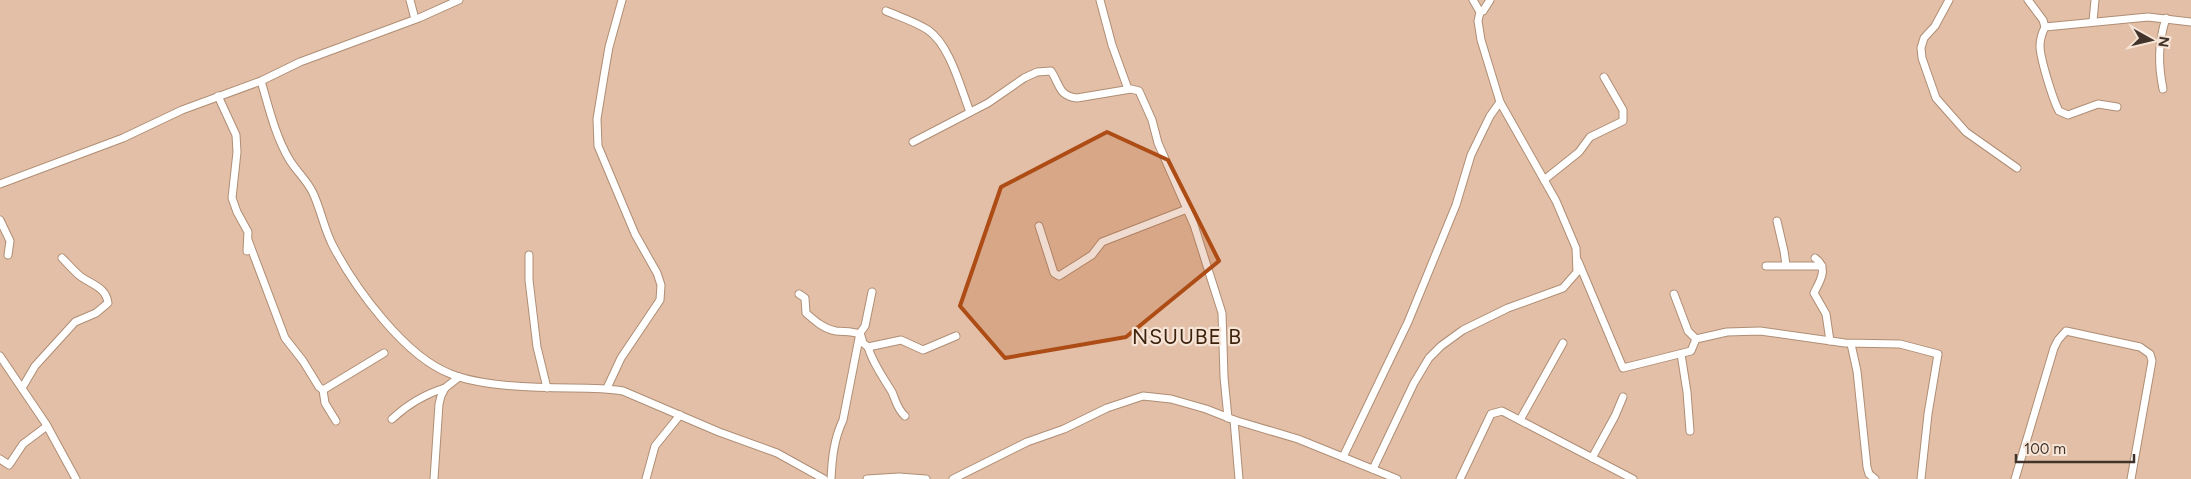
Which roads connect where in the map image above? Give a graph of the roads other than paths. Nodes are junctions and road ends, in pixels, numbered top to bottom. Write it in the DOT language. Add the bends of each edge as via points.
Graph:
graph roads {
  1 [pos="410,0"];
  2 [pos="459,0"];
  3 [pos="622,0"];
  4 [pos="1100,0"];
  5 [pos="1473,0"];
  6 [pos="1490,0"];
  7 [pos="1949,0"];
  8 [pos="2028,0"];
  9 [pos="2095,0"];
  10 [pos="886,11"];
  11 [pos="1480,12"];
  12 [pos="2166,18"];
  13 [pos="415,19"];
  14 [pos="2093,21"];
  15 [pos="2191,22"];
  16 [pos="2045,27"];
  17 [pos="1604,77"];
  18 [pos="261,81"];
  19 [pos="1128,89"];
  20 [pos="2162,90"];
  21 [pos="218,96"];
  22 [pos="1500,102"];
  23 [pos="2116,107"];
  24 [pos="970,112"];
  25 [pos="913,142"];
  26 [pos="2017,168"];
  27 [pos="1544,180"];
  28 [pos="0,184"];
  29 [pos="1187,209"];
  30 [pos="0,220"];
  31 [pos="1776,221"];
  32 [pos="1039,226"];
  33 [pos="248,240"];
  34 [pos="247,251"];
  35 [pos="8,255"];
  36 [pos="529,255"];
  37 [pos="62,258"];
  38 [pos="1815,258"];
  39 [pos="1578,261"];
  40 [pos="1786,265"];
  41 [pos="1766,266"];
  42 [pos="1822,266"];
  43 [pos="872,292"];
  44 [pos="799,294"];
  45 [pos="1674,294"];
  46 [pos="860,333"];
  47 [pos="956,336"];
  48 [pos="1696,339"];
  49 [pos="1830,341"];
  50 [pos="1563,344"];
  51 [pos="1850,344"];
  52 [pos="868,347"];
  53 [pos="384,353"];
  54 [pos="1681,354"];
  55 [pos="0,356"];
  56 [pos="459,377"];
  57 [pos="22,388"];
  58 [pos="445,388"];
  59 [pos="547,388"];
  60 [pos="606,388"];
  61 [pos="323,390"];
  62 [pos="1623,397"];
  63 [pos="680,415"];
  64 [pos="905,416"];
  65 [pos="392,419"];
  66 [pos="1231,419"];
  67 [pos="1520,420"];
  68 [pos="336,421"];
  69 [pos="47,426"];
  70 [pos="1690,431"];
  71 [pos="1343,457"];
  72 [pos="1592,458"];
  73 [pos="0,459"];
  74 [pos="1373,469"];
  75 [pos="76,479"];
  76 [pos="434,479"];
  77 [pos="646,479"];
  78 [pos="824,479"];
  79 [pos="831,479"];
  80 [pos="867,479"];
  81 [pos="926,479"];
  82 [pos="954,479"];
  83 [pos="1239,479"];
  84 [pos="1397,479"];
  85 [pos="1460,479"];
  86 [pos="1633,479"];
  87 [pos="1874,479"];
  88 [pos="1921,479"];
  89 [pos="2015,479"];
  90 [pos="2131,479"];
  1 -- 13 [label="street"];
  2 -- 13 [label="street"];
  3 -- 60 [label="street" via="604,76 598,146 635,234 657,273 661,293 660,300 621,358"];
  4 -- 19 [label="street"];
  5 -- 11 [label="street"];
  6 -- 11 [label="street"];
  7 -- 26 [label="street" via="1921,48 1936,98 1966,132"];
  8 -- 16 [label="street"];
  9 -- 14 [label="street"];
  10 -- 24 [label="street" via="923,27 936,38 951,63"];
  11 -- 22 [label="street" via="1481,40"];
  12 -- 14 [label="street"];
  12 -- 15 [label="street"];
  12 -- 20 [label="street" via="2158,55"];
  13 -- 18 [label="street" via="300,62"];
  14 -- 16 [label="street"];
  16 -- 23 [label="street" via="2040,49 2059,111 2068,115 2098,104"];
  17 -- 27 [label="street" via="1623,110 1623,121 1590,137 1580,152"];
  18 -- 21 [label="street"];
  18 -- 56 [label="street" via="280,141 313,192 332,246 404,343 439,369"];
  19 -- 24 [label="street" via="1070,98 1060,92 1053,73 1045,70 1024,78"];
  19 -- 29 [label="street" via="1141,94"];
  21 -- 28 [label="street" via="123,138"];
  21 -- 33 [label="street" via="236,135 232,198 248,232"];
  22 -- 27 [label="street"];
  22 -- 71 [label="street" via="1472,155 1456,205 1408,322"];
  24 -- 25 [label="street"];
  27 -- 39 [label="street" via="1576,248"];
  29 -- 32 [label="street" via="1102,242 1092,255 1059,276 1054,273"];
  29 -- 66 [label="street" via="1222,313 1224,368"];
  30 -- 35 [label="street" via="10,241"];
  31 -- 40 [label="street"];
  33 -- 34 [label="street"];
  33 -- 61 [label="street" via="285,338"];
  36 -- 59 [label="street" via="528,280 536,347"];
  37 -- 57 [label="street" via="107,294 108,303 96,313 75,322 35,366"];
  38 -- 42 [label="street"];
  39 -- 54 [label="street" via="1623,368"];
  39 -- 74 [label="street" via="1577,272 1564,288 1508,308 1463,330 1429,358"];
  40 -- 41 [label="street"];
  40 -- 42 [label="street"];
  42 -- 49 [label="street" via="1823,274 1814,292 1826,314"];
  43 -- 46 [label="street"];
  44 -- 46 [label="street" via="805,298 806,313 813,321 836,331"];
  45 -- 48 [label="street" via="1688,331"];
  46 -- 52 [label="street"];
  46 -- 79 [label="street" via="843,420 832,455"];
  47 -- 52 [label="street" via="923,350 901,340"];
  48 -- 49 [label="street" via="1745,331"];
  48 -- 54 [label="street" via="1691,351"];
  49 -- 51 [label="street"];
  50 -- 67 [label="street"];
  51 -- 87 [label="street" via="1857,371 1867,467"];
  51 -- 88 [label="street" via="1900,344 1938,354"];
  52 -- 64 [label="street" via="873,363"];
  53 -- 61 [label="street"];
  54 -- 70 [label="street"];
  55 -- 57 [label="street"];
  56 -- 58 [label="street"];
  56 -- 59 [label="street"];
  57 -- 69 [label="street"];
  58 -- 65 [label="street" via="404,408"];
  58 -- 76 [label="street" via="439,404"];
  59 -- 60 [label="street"];
  60 -- 63 [label="street" via="623,391"];
  61 -- 68 [label="street" via="325,403"];
  62 -- 72 [label="street"];
  63 -- 77 [label="street" via="655,446"];
  63 -- 78 [label="street" via="777,453"];
  66 -- 71 [label="street" via="1298,439"];
  66 -- 82 [label="street" via="1171,399 1142,396 1027,442"];
  66 -- 83 [label="street"];
  67 -- 72 [label="street"];
  67 -- 85 [label="street" via="1502,411 1491,414"];
  69 -- 73 [label="street" via="23,444 9,466"];
  69 -- 75 [label="street"];
  71 -- 74 [label="street"];
  72 -- 86 [label="street"];
  74 -- 84 [label="street"];
  80 -- 81 [label="street"];
  89 -- 90 [label="street" via="2054,348 2066,331 2140,347 2150,354 2152,361"];
}
